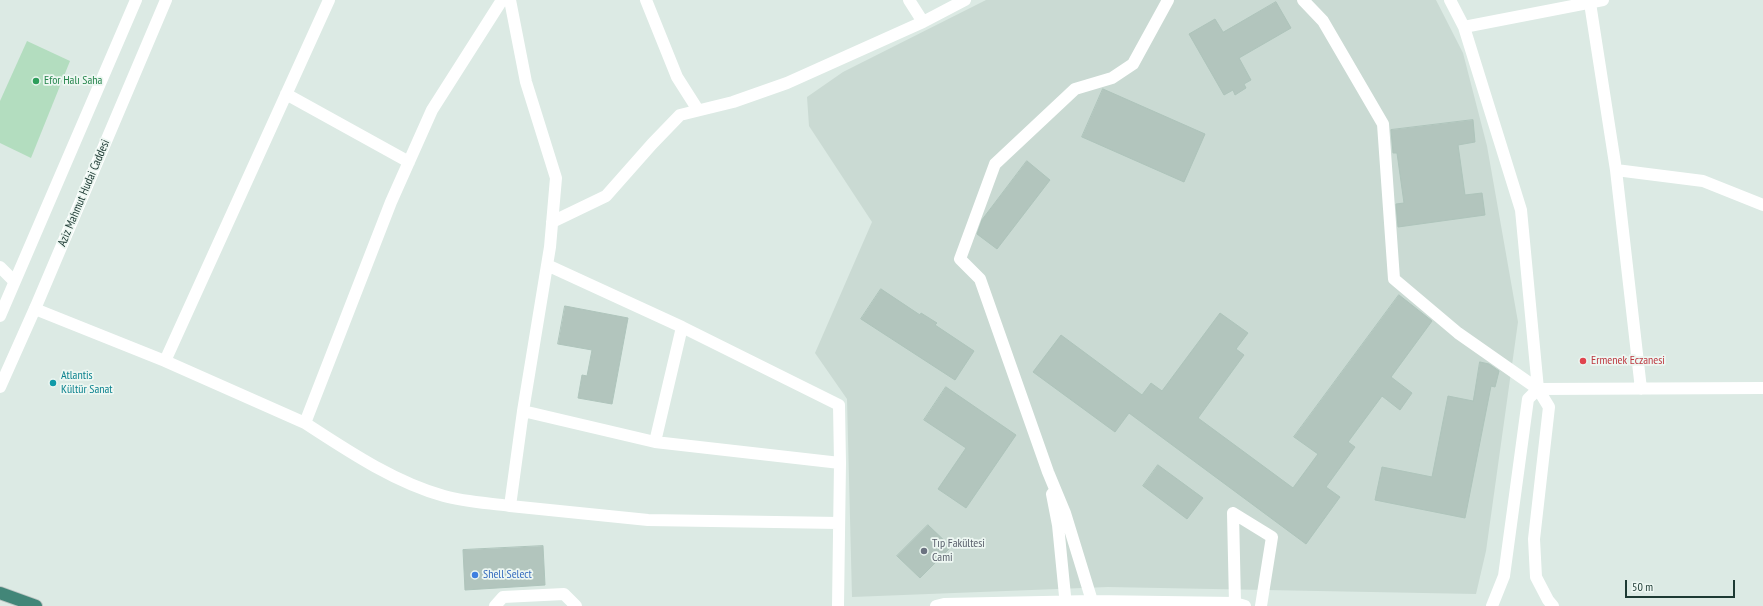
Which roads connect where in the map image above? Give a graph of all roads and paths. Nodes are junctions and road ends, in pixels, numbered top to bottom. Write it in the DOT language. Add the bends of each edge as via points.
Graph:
graph roads {
  1 [pos="136,0"];
  2 [pos="166,0"];
  3 [pos="329,0"];
  4 [pos="502,0"];
  5 [pos="510,0"];
  6 [pos="646,0"];
  7 [pos="909,0"];
  8 [pos="964,0"];
  9 [pos="1168,0"];
  10 [pos="1303,0"];
  11 [pos="1450,0"];
  12 [pos="1603,0"];
  13 [pos="1590,3"];
  14 [pos="923,22"];
  15 [pos="1464,27"];
  16 [pos="286,94"];
  17 [pos="698,110"];
  18 [pos="409,162"];
  19 [pos="1616,170"];
  20 [pos="1763,205"];
  21 [pos="552,222"];
  22 [pos="547,265"];
  23 [pos="0,267"];
  24 [pos="14,281"];
  25 [pos="35,309"];
  26 [pos="0,316"];
  27 [pos="682,328"];
  28 [pos="165,361"];
  29 [pos="0,387"];
  30 [pos="1763,388"];
  31 [pos="1538,389"];
  32 [pos="1641,389"];
  33 [pos="523,411"];
  34 [pos="304,423"];
  35 [pos="654,442"];
  36 [pos="840,463"];
  37 [pos="1048,472"];
  38 [pos="510,506"];
  39 [pos="839,523"];
  40 [pos="0,593"];
  41 [pos="1066,604"];
  42 [pos="1092,604"];
  43 [pos="1240,604"];
  44 [pos="36,606"];
  45 [pos="495,606"];
  46 [pos="576,606"];
  47 [pos="838,606"];
  48 [pos="936,606"];
  49 [pos="1261,606"];
  50 [pos="1492,606"];
  51 [pos="1553,606"];
  1 -- 24 [label="street"];
  2 -- 25 [label="street, Aziz Mahmut Hudai Caddesi"];
  3 -- 16 [label="street"];
  4 -- 18 [label="street" via="432,110"];
  5 -- 21 [label="street" via="526,82 556,178"];
  6 -- 17 [label="street" via="677,78"];
  7 -- 14 [label="street"];
  8 -- 14 [label="street"];
  9 -- 37 [label="street" via="1133,64 1112,78 1075,89 995,164 960,259 980,280"];
  10 -- 31 [label="street" via="1323,21 1383,124 1394,279 1458,333"];
  11 -- 15 [label="street"];
  12 -- 13 [label="street"];
  13 -- 15 [label="street"];
  13 -- 19 [label="street"];
  14 -- 17 [label="street" via="787,83 733,102"];
  15 -- 31 [label="street" via="1521,210"];
  16 -- 18 [label="street"];
  16 -- 28 [label="street"];
  17 -- 21 [label="street" via="680,115 606,196"];
  18 -- 34 [label="street"];
  19 -- 20 [label="street" via="1703,181"];
  19 -- 32 [label="street"];
  21 -- 22 [label="street"];
  22 -- 27 [label="street"];
  22 -- 33 [label="street"];
  23 -- 24 [label="street"];
  24 -- 26 [label="street"];
  25 -- 28 [label="street"];
  25 -- 29 [label="street, Aziz Mahmut Hudai Caddesi"];
  27 -- 35 [label="street"];
  27 -- 36 [label="street" via="839,405"];
  28 -- 34 [label="street"];
  30 -- 32 [label="street"];
  31 -- 32 [label="street"];
  31 -- 50 [label="street" via="1528,399 1504,576"];
  31 -- 51 [label="street" via="1549,407 1534,539 1536,577"];
  33 -- 35 [label="street"];
  33 -- 38 [label="street"];
  34 -- 38 [label="street" via="399,478 445,496"];
  35 -- 36 [label="street"];
  36 -- 39 [label="street"];
  37 -- 41 [label="street" via="1058,525"];
  37 -- 42 [label="street" via="1065,513"];
  38 -- 39 [label="street" via="648,520"];
  39 -- 47 [label="street"];
  40 -- 44 [label="highway"];
  41 -- 42 [label="street"];
  41 -- 48 [label="street"];
  42 -- 43 [label="street"];
  43 -- 49 [label="street" via="1233,513 1272,537"];
  45 -- 46 [label="street" via="503,597 564,594"];
}
